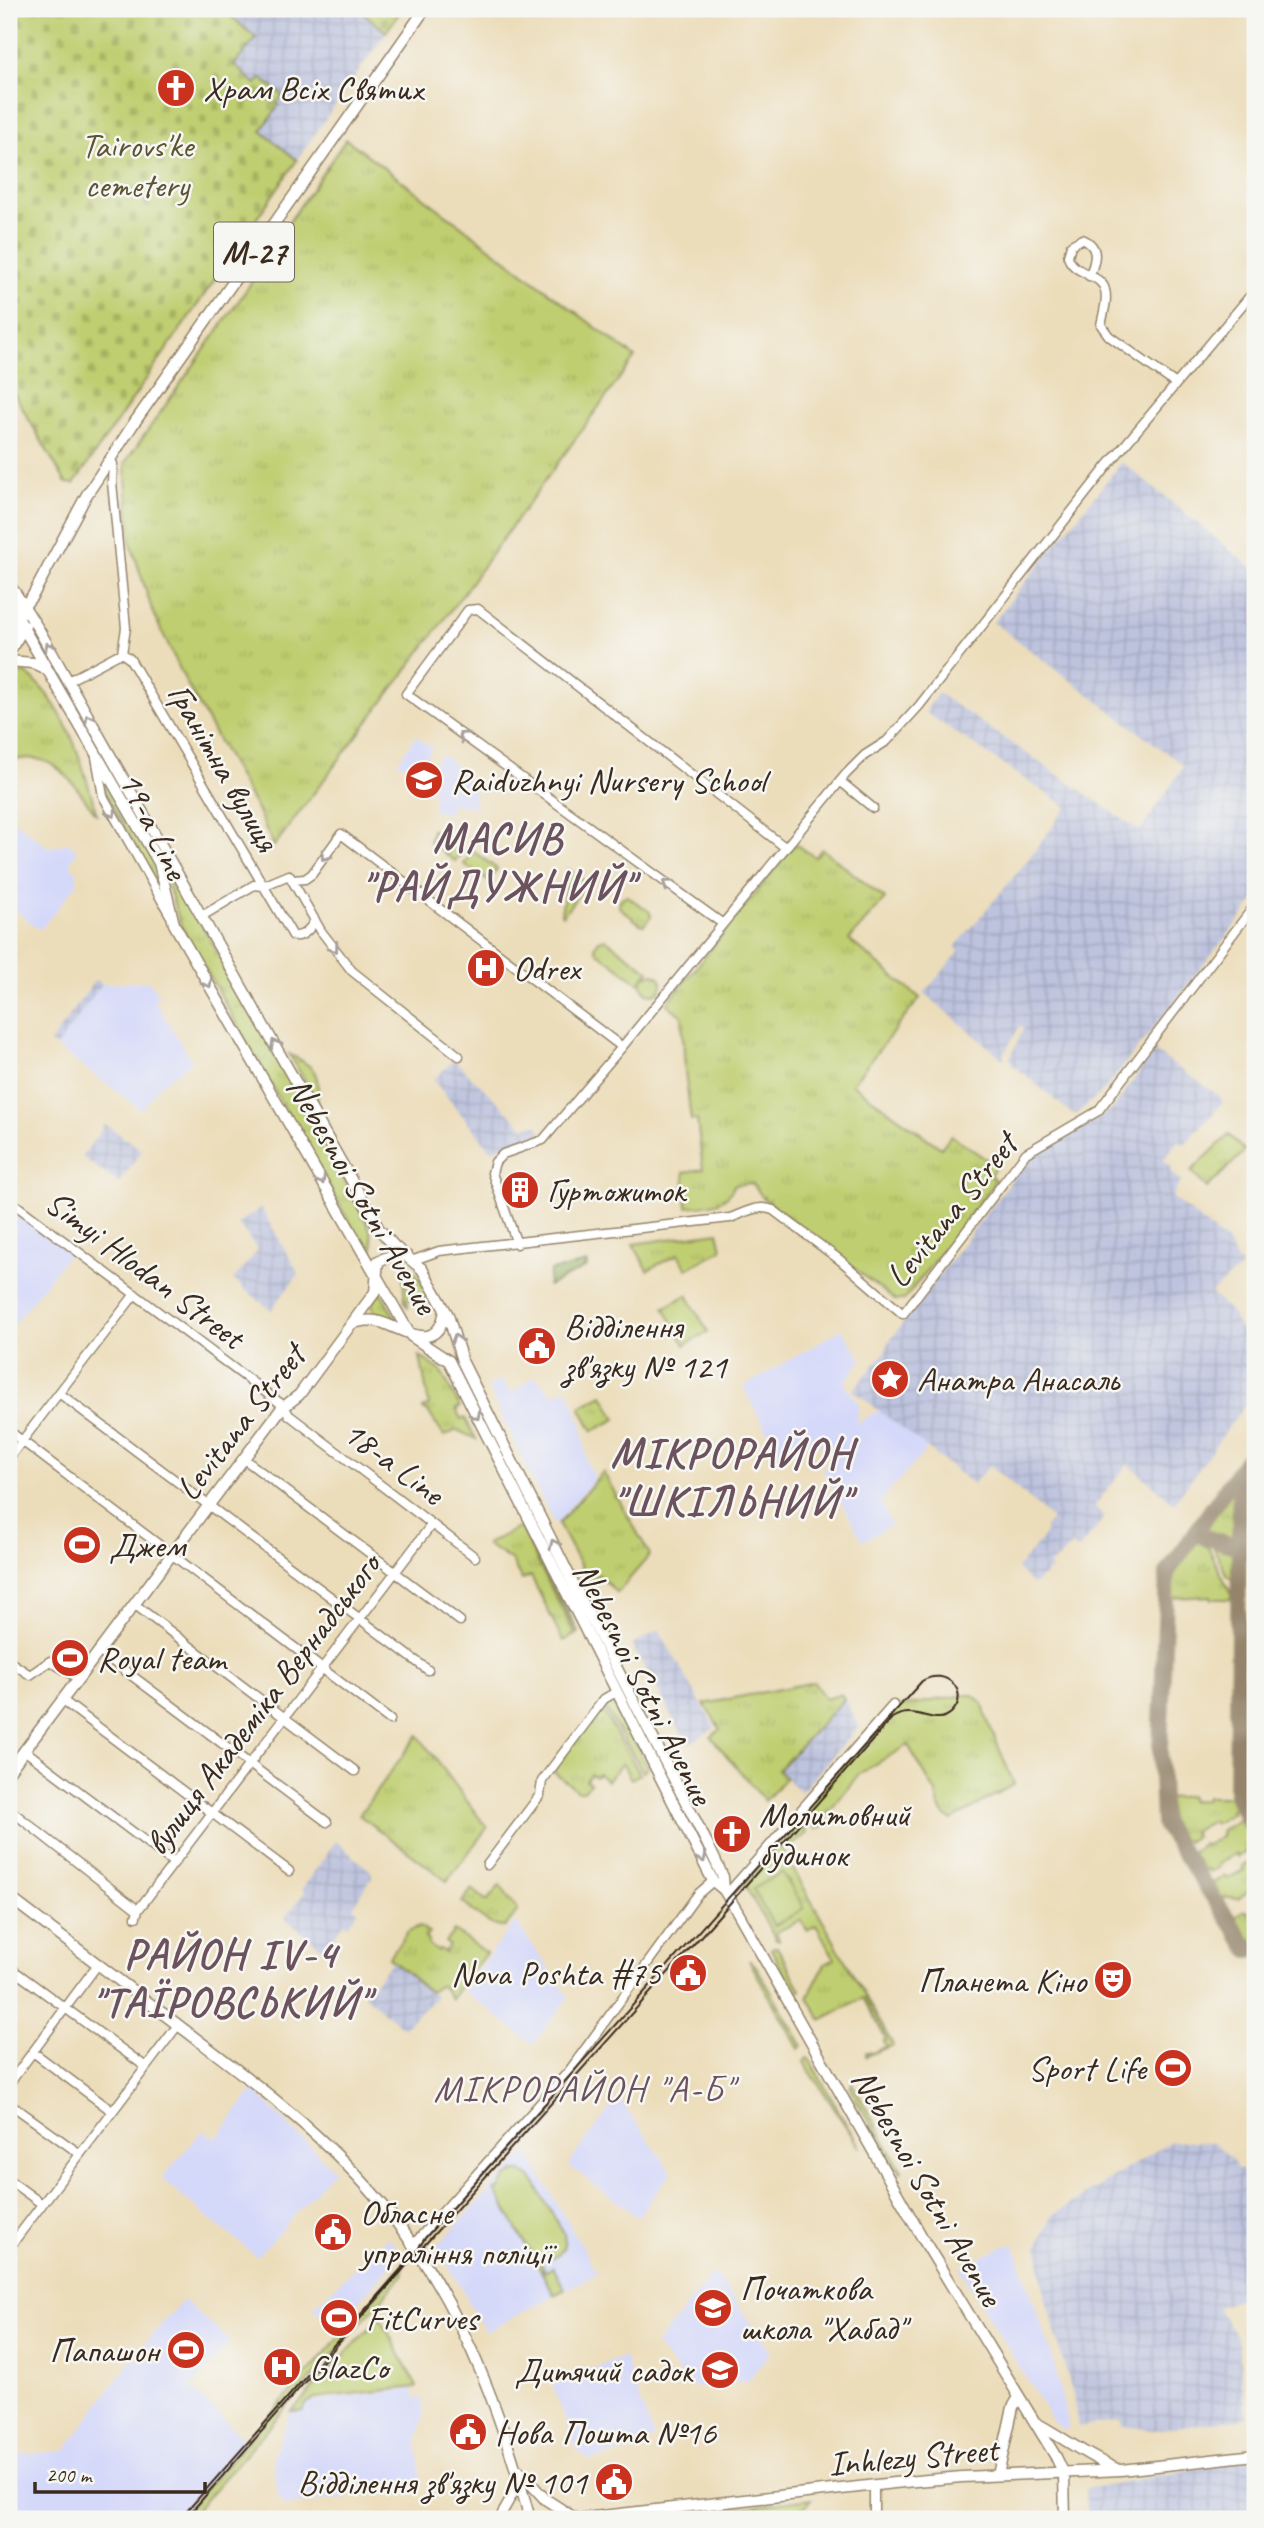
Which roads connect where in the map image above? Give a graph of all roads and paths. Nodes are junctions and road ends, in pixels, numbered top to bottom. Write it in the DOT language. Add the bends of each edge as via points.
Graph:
graph roads {
  1 [pos="425,9"];
  2 [pos="1089,276"];
  3 [pos="1255,290"];
  4 [pos="1177,384"];
  5 [pos="110,460"];
  6 [pos="10,584"];
  7 [pos="27,609"];
  8 [pos="18,617"];
  9 [pos="24,629"];
  10 [pos="9,634"];
  11 [pos="9,652"];
  12 [pos="122,653"];
  13 [pos="9,661"];
  14 [pos="49,670"];
  15 [pos="68,681"];
  16 [pos="94,747"];
  17 [pos="840,781"];
  18 [pos="873,808"];
  19 [pos="786,848"];
  20 [pos="292,880"];
  21 [pos="263,886"];
  22 [pos="1255,905"];
  23 [pos="202,916"];
  24 [pos="315,920"];
  25 [pos="174,924"];
  26 [pos="723,924"];
  27 [pos="622,1047"];
  28 [pos="459,1056"];
  29 [pos="9,1200"];
  30 [pos="517,1244"];
  31 [pos="411,1258"];
  32 [pos="376,1275"];
  33 [pos="135,1294"];
  34 [pos="445,1310"];
  35 [pos="352,1323"];
  36 [pos="411,1336"];
  37 [pos="59,1393"];
  38 [pos="284,1406"];
  39 [pos="9,1431"];
  40 [pos="22,1441"];
  41 [pos="9,1458"];
  42 [pos="244,1459"];
  43 [pos="209,1504"];
  44 [pos="432,1524"];
  45 [pos="172,1555"];
  46 [pos="475,1557"];
  47 [pos="395,1573"];
  48 [pos="577,1603"];
  49 [pos="134,1604"];
  50 [pos="360,1619"];
  51 [pos="460,1621"];
  52 [pos="99,1651"];
  53 [pos="9,1661"];
  54 [pos="322,1669"];
  55 [pos="428,1670"];
  56 [pos="78,1678"];
  57 [pos="616,1692"];
  58 [pos="62,1700"];
  59 [pos="893,1705"];
  60 [pos="285,1718"];
  61 [pos="390,1720"];
  62 [pos="24,1750"];
  63 [pos="250,1764"];
  64 [pos="9,1771"];
  65 [pos="355,1771"];
  66 [pos="9,1809"];
  67 [pos="212,1813"];
  68 [pos="327,1822"];
  69 [pos="174,1863"];
  70 [pos="487,1865"];
  71 [pos="289,1871"];
  72 [pos="713,1881"];
  73 [pos="725,1892"];
  74 [pos="9,1897"];
  75 [pos="97,1964"];
  76 [pos="9,1967"];
  77 [pos="65,2009"];
  78 [pos="178,2025"];
  79 [pos="33,2052"];
  80 [pos="146,2067"];
  81 [pos="9,2084"];
  82 [pos="9,2103"];
  83 [pos="113,2110"];
  84 [pos="80,2154"];
  85 [pos="9,2180"];
  86 [pos="42,2204"];
  87 [pos="413,2245"];
  88 [pos="9,2248"];
  89 [pos="1018,2397"];
  90 [pos="1034,2422"];
  91 [pos="1255,2455"];
  92 [pos="516,2467"];
  93 [pos="1121,2470"];
  94 [pos="1064,2474"];
  95 [pos="998,2475"];
  96 [pos="874,2485"];
  97 [pos="499,2519"];
  98 [pos="530,2519"];
  99 [pos="576,2519"];
  100 [pos="874,2519"];
  101 [pos="1065,2519"];
  1 -- 5 [label="main road, М-27"];
  2 -- 2 [label="street" via="1095,248 1082,239 1071,245 1068,256 1073,267"];
  2 -- 4 [label="street" via="1103,285 1106,293 1101,325 1109,336"];
  3 -- 4 [label="street"];
  4 -- 17 [label="street" via="919,706"];
  5 -- 7 [label="main road, М-27"];
  5 -- 12 [label="street" via="126,617"];
  6 -- 7 [label="main road, Nebesnoi Sotni Avenue"];
  6 -- 8 [label="main road, Nebesnoi Sotni Avenue"];
  7 -- 8 [label="main road"];
  7 -- 9 [label="main road"];
  15 -- 7 [label="main road, Nebesnoi Sotni Avenue, one-way"];
  8 -- 9 [label="main road, Nebesnoi Sotni Avenue"];
  8 -- 10 [label="main road"];
  9 -- 11 [label="main road"];
  9 -- 14 [label="main road, Nebesnoi Sotni Avenue"];
  12 -- 15 [label="street"];
  12 -- 21 [label="street, Гранітна вулиця" via="130,659"];
  13 -- 14 [label="main road"];
  14 -- 16 [label="main road, Nebesnoi Sotni Avenue"];
  23 -- 15 [label="main road, Nebesnoi Sotni Avenue, one-way"];
  16 -- 25 [label="main road, Nebesnoi Sotni Avenue" via="159,863"];
  16 -- 25 [label="street, 19-a Line, one-way" via="103,796"];
  17 -- 18 [label="street"];
  17 -- 19 [label="street"];
  19 -- 26 [label="street"];
  26 -- 19 [label="street, one-way" via="406,694 466,612 475,607"];
  20 -- 21 [label="street" via="289,875"];
  20 -- 24 [label="street"];
  27 -- 20 [label="street, one-way" via="341,834 309,878"];
  21 -- 23 [label="street" via="254,885"];
  21 -- 24 [label="street, Гранітна вулиця" via="293,936 311,928"];
  22 -- 30 [label="street, Levitana Street" via="1098,1111 1026,1153 903,1314 841,1260 764,1207 730,1218"];
  31 -- 23 [label="main road, Nebesnoi Sotni Avenue, one-way" via="379,1229"];
  24 -- 28 [label="street, one-way" via="354,973"];
  25 -- 32 [label="main road, Nebesnoi Sotni Avenue, one-way"];
  26 -- 27 [label="street"];
  27 -- 30 [label="street" via="542,1140 503,1154 495,1162 492,1173"];
  29 -- 33 [label="street, Simyi Hlodan Street"];
  30 -- 31 [label="street, Levitana Street"];
  31 -- 32 [label="main road, Levitana Street" via="384,1256 377,1263"];
  31 -- 34 [label="main road, Nebesnoi Sotni Avenue"];
  32 -- 35 [label="main road, Levitana Street" via="375,1292"];
  32 -- 36 [label="main road, Nebesnoi Sotni Avenue"];
  33 -- 37 [label="street"];
  33 -- 38 [label="street, Simyi Hlodan Street"];
  34 -- 36 [label="main road" via="431,1334"];
  48 -- 34 [label="main road, Nebesnoi Sotni Avenue, one-way" via="462,1361"];
  35 -- 36 [label="main road" via="381,1322"];
  35 -- 38 [label="main road, Levitana Street" via="299,1395"];
  36 -- 48 [label="main road, Nebesnoi Sotni Avenue, one-way" via="449,1361"];
  37 -- 40 [label="street"];
  37 -- 43 [label="street"];
  38 -- 42 [label="main road, Levitana Street"];
  38 -- 44 [label="street, 18-a Line" via="289,1415"];
  39 -- 40 [label="street"];
  40 -- 41 [label="street"];
  40 -- 45 [label="street"];
  42 -- 43 [label="main road, Levitana Street"];
  42 -- 47 [label="street"];
  43 -- 45 [label="main road, Levitana Street"];
  43 -- 50 [label="street"];
  44 -- 46 [label="street, 18-a Line"];
  44 -- 47 [label="street, вулиця Академіка Вернадського"];
  45 -- 49 [label="main road, Levitana Street"];
  45 -- 54 [label="street"];
  47 -- 50 [label="street, вулиця Академіка Вернадського"];
  47 -- 51 [label="street"];
  48 -- 57 [label="main road, Nebesnoi Sotni Avenue"];
  48 -- 73 [label="main road, Nebesnoi Sotni Avenue" via="707,1843"];
  49 -- 52 [label="main road, Levitana Street"];
  49 -- 60 [label="street"];
  50 -- 54 [label="street, вулиця Академіка Вернадського"];
  50 -- 55 [label="street"];
  52 -- 56 [label="main road, Levitana Street"];
  52 -- 63 [label="street"];
  53 -- 56 [label="street" via="30,1675 47,1662 55,1662"];
  54 -- 60 [label="street, вулиця Академіка Вернадського"];
  54 -- 61 [label="street"];
  56 -- 58 [label="main road, Levitana Street"];
  57 -- 70 [label="street" via="604,1699 542,1781 540,1795"];
  57 -- 72 [label="main road, Nebesnoi Sotni Avenue, one-way"];
  58 -- 62 [label="main road, Levitana Street"];
  58 -- 67 [label="street"];
  59 -- 73 [label="street"];
  60 -- 63 [label="street, вулиця Академіка Вернадського"];
  60 -- 65 [label="street"];
  62 -- 64 [label="main road, Levitana Street"];
  62 -- 69 [label="street"];
  63 -- 67 [label="street, вулиця Академіка Вернадського"];
  63 -- 68 [label="street"];
  66 -- 69 [label="street, вулиця Академіка Вернадського" via="137,1914"];
  67 -- 69 [label="street, вулиця Академіка Вернадського"];
  67 -- 71 [label="street"];
  72 -- 73 [label="main road, Nebesnoi Sotni Avenue"];
  72 -- 87 [label="street" via="706,1884 569,2071"];
  73 -- 89 [label="main road, Nebesnoi Sotni Avenue"];
  74 -- 75 [label="main road"];
  75 -- 77 [label="street"];
  75 -- 78 [label="main road"];
  76 -- 77 [label="street"];
  77 -- 79 [label="street"];
  77 -- 80 [label="street"];
  78 -- 80 [label="street"];
  78 -- 87 [label="main road" via="310,2128 365,2184"];
  79 -- 81 [label="street"];
  79 -- 83 [label="street"];
  80 -- 83 [label="street"];
  82 -- 84 [label="street"];
  83 -- 84 [label="street"];
  84 -- 86 [label="street"];
  85 -- 86 [label="street"];
  86 -- 88 [label="street"];
  87 -- 92 [label="main road" via="465,2334"];
  89 -- 90 [label="main road, Nebesnoi Sotni Avenue"];
  89 -- 95 [label="main road"];
  90 -- 93 [label="main road"];
  90 -- 94 [label="main road, Nebesnoi Sotni Avenue"];
  91 -- 93 [label="main road, Inhlezy Street"];
  92 -- 97 [label="street" via="513,2494"];
  92 -- 98 [label="main road"];
  92 -- 99 [label="main road" via="545,2498"];
  93 -- 94 [label="main road, Inhlezy Street"];
  94 -- 95 [label="main road, Inhlezy Street"];
  94 -- 101 [label="main road"];
  95 -- 96 [label="main road, Inhlezy Street"];
  96 -- 99 [label="main road, Inhlezy Street"];
  96 -- 100 [label="street"];
}
